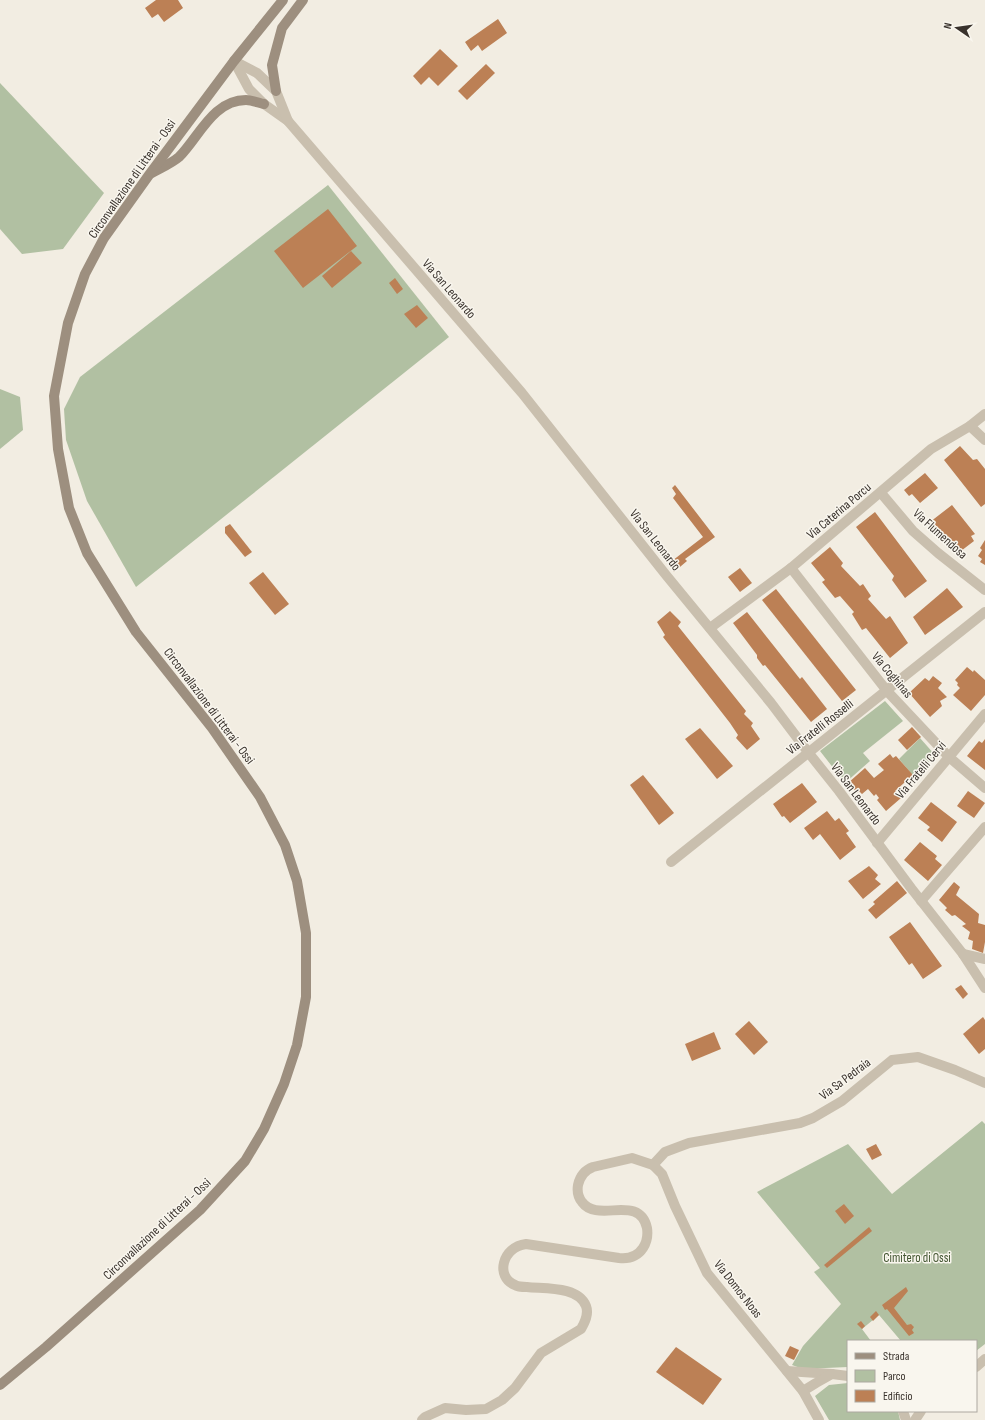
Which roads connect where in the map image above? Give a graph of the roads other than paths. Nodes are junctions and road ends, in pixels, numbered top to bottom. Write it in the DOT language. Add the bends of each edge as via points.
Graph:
graph roads {
  1 [pos="283,0"];
  2 [pos="303,0"];
  3 [pos="234,61"];
  4 [pos="276,91"];
  5 [pos="264,104"];
  6 [pos="288,121"];
  7 [pos="149,175"];
  8 [pos="985,414"];
  9 [pos="970,426"];
  10 [pos="985,440"];
  11 [pos="881,493"];
  12 [pos="791,568"];
  13 [pos="985,590"];
  14 [pos="985,612"];
  15 [pos="710,628"];
  16 [pos="887,691"];
  17 [pos="985,714"];
  18 [pos="808,752"];
  19 [pos="948,756"];
  20 [pos="985,788"];
  21 [pos="985,828"];
  22 [pos="877,843"];
  23 [pos="671,862"];
  24 [pos="921,901"];
  25 [pos="963,954"];
  26 [pos="985,959"];
  27 [pos="985,988"];
  28 [pos="985,1083"];
  29 [pos="653,1165"];
  30 [pos="985,1359"];
  31 [pos="977,1366"];
  32 [pos="787,1371"];
  33 [pos="832,1374"];
  34 [pos="847,1376"];
  35 [pos="0,1386"];
  36 [pos="803,1391"];
  37 [pos="422,1420"];
  38 [pos="818,1420"];
  1 -- 3 [label="street, Circonvallazione di Litterai - Ossi"];
  2 -- 4 [label="street" via="282,28 272,64"];
  3 -- 4 [label="street, Via San Leonardo" via="257,73"];
  3 -- 5 [label="street, Via San Leonardo" via="250,89"];
  3 -- 7 [label="street, Circonvallazione di Litterai - Ossi"];
  4 -- 6 [label="street, Via San Leonardo"];
  5 -- 6 [label="street, Via San Leonardo"];
  5 -- 7 [label="street" via="246,100 231,103 216,112 178,158"];
  6 -- 15 [label="street, Via San Leonardo" via="522,393"];
  7 -- 35 [label="street, Circonvallazione di Litterai - Ossi" via="104,238 85,274 68,323 54,396 58,450 69,508 87,553 136,632 230,753 260,797 285,845 297,881 306,932 306,997 298,1045 284,1084 264,1130 245,1161 200,1210"];
  8 -- 9 [label="street, Via Caterina Porcu"];
  9 -- 10 [label="street"];
  9 -- 11 [label="street, Via Caterina Porcu" via="932,450"];
  11 -- 12 [label="street, Via Caterina Porcu"];
  11 -- 13 [label="street, Via Flumendosa" via="913,531"];
  12 -- 15 [label="street, Via Caterina Porcu"];
  12 -- 16 [label="street, Via Coghinas"];
  14 -- 16 [label="street, Via Fratelli Rosselli"];
  15 -- 18 [label="street, Via San Leonardo"];
  16 -- 18 [label="street, Via Fratelli Rosselli"];
  16 -- 19 [label="street, Via Coghinas"];
  17 -- 19 [label="street, Via Fratelli Cervi"];
  18 -- 22 [label="street, Via San Leonardo"];
  18 -- 23 [label="street, Via Fratelli Rosselli"];
  19 -- 20 [label="street, Via Coghinas"];
  19 -- 22 [label="street, Via Fratelli Cervi"];
  21 -- 24 [label="street"];
  22 -- 24 [label="street, Via San Leonardo"];
  24 -- 25 [label="street, Via San Leonardo"];
  25 -- 26 [label="street"];
  25 -- 27 [label="street, Via San Leonardo"];
  28 -- 29 [label="street, Via Sa Pedraia" via="918,1057 892,1060 842,1101 813,1118 800,1123 689,1143 665,1152"];
  29 -- 32 [label="street, Via Domos Noas" via="662,1174 707,1273"];
  29 -- 37 [label="street" via="632,1158 593,1167 584,1173 577,1188 580,1199 589,1208 602,1211 631,1210 643,1219 648,1234 647,1241 636,1255 625,1259 526,1244 511,1249 504,1260 505,1274 516,1286 568,1291 578,1295 583,1301 587,1316 581,1329 541,1353 515,1388 502,1400 486,1409 445,1408"];
  30 -- 31 [label="street"];
  32 -- 33 [label="street"];
  32 -- 36 [label="street, Via Domos Noas"];
  33 -- 34 [label="street"];
  33 -- 36 [label="street"];
  36 -- 38 [label="street, Via Domos Noas"];
}
